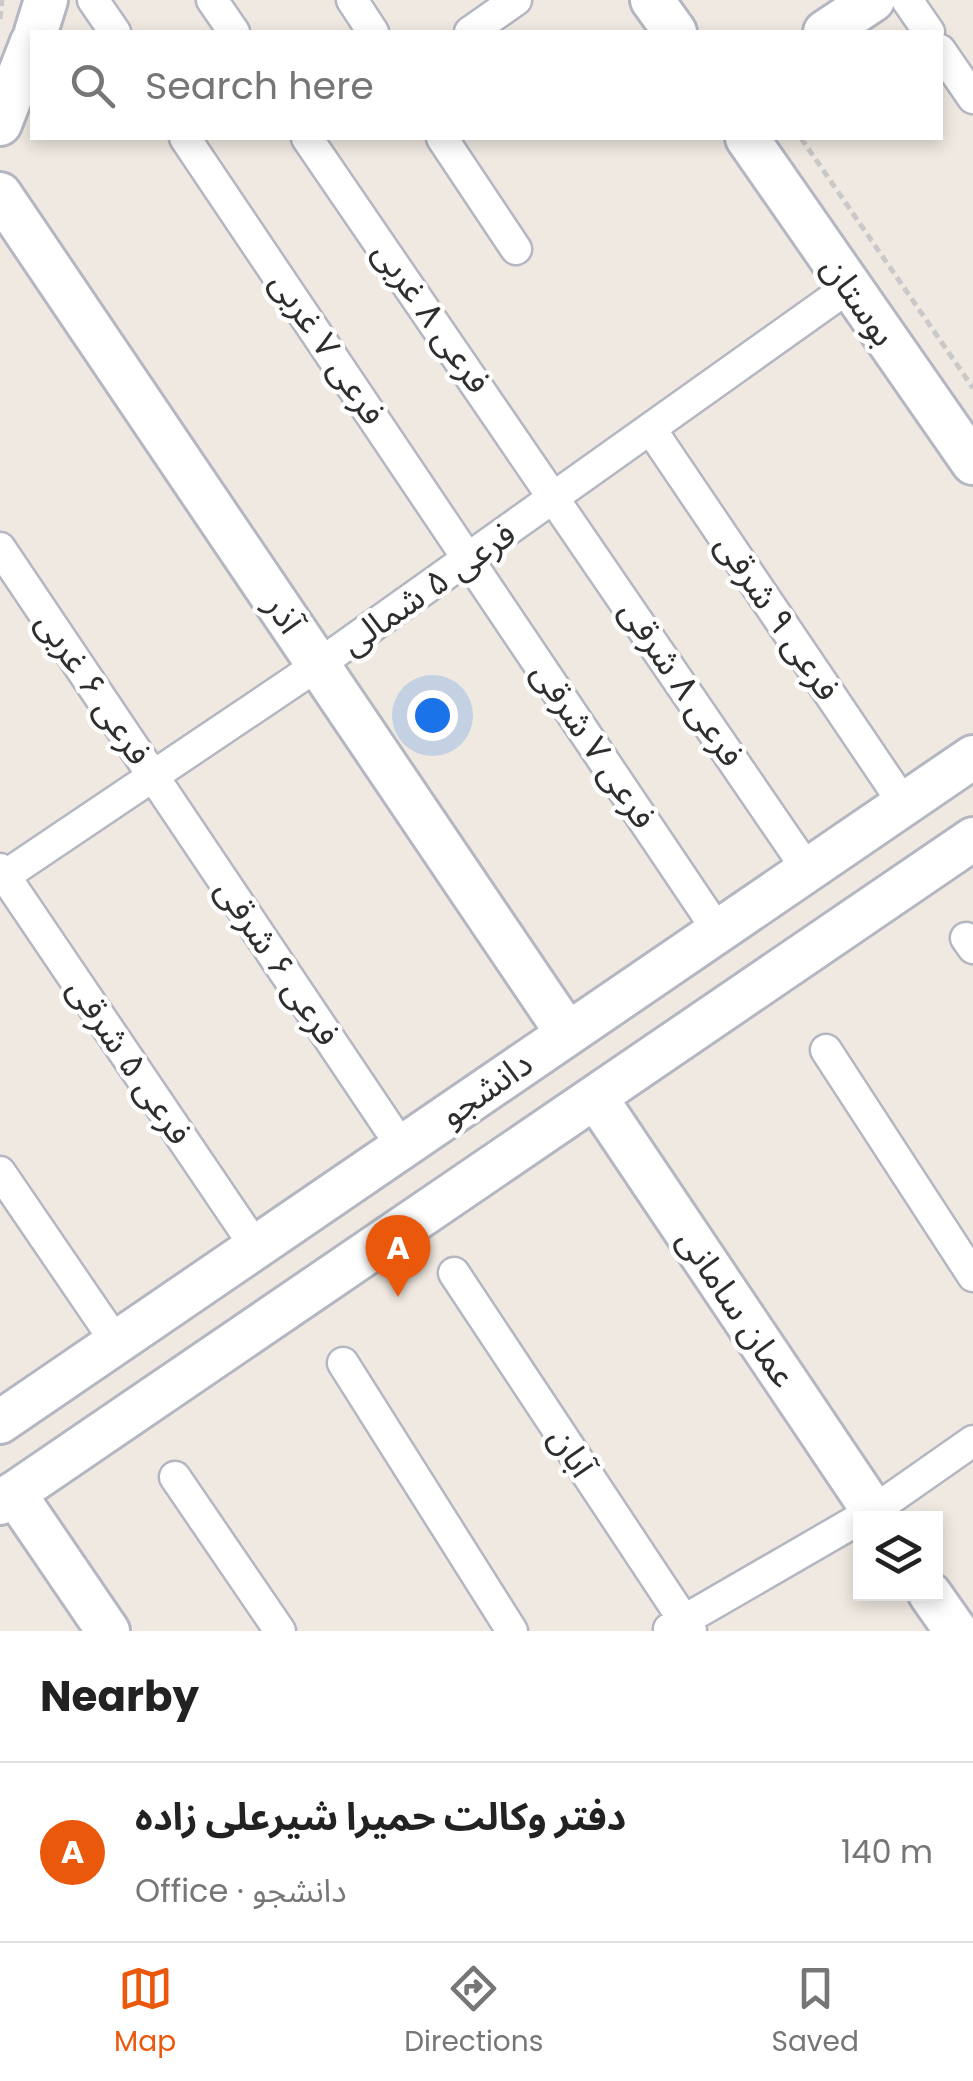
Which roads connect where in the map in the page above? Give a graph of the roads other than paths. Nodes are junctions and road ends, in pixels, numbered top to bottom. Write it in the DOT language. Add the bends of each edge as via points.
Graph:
graph roads {
  1 [pos="46,0"];
  2 [pos="92,0"];
  3 [pos="212,0"];
  4 [pos="352,0"];
  5 [pos="516,0"];
  6 [pos="652,0"];
  7 [pos="874,0"];
  8 [pos="907,0"];
  9 [pos="37,30"];
  10 [pos="113,30"];
  11 [pos="233,30"];
  12 [pos="372,30"];
  13 [pos="473,30"];
  14 [pos="674,30"];
  15 [pos="828,30"];
  16 [pos="928,30"];
  17 [pos="30,47"];
  18 [pos="943,54"];
  19 [pos="973,98"];
  20 [pos="0,124"];
  21 [pos="187,140"];
  22 [pos="313,140"];
  23 [pos="443,140"];
  24 [pos="747,140"];
  25 [pos="0,194"];
  26 [pos="516,249"];
  27 [pos="848,287"];
  28 [pos="652,431"];
  29 [pos="973,463"];
  30 [pos="557,497"];
  31 [pos="0,548"];
  32 [pos="470,558"];
  33 [pos="318,665"];
  34 [pos="973,757"];
  35 [pos="154,778"];
  36 [pos="889,814"];
  37 [pos="973,839"];
  38 [pos="807,869"];
  39 [pos="2,874"];
  40 [pos="913,880"];
  41 [pos="718,931"];
  42 [pos="567,1034"];
  43 [pos="826,1050"];
  44 [pos="596,1098"];
  45 [pos="402,1147"];
  46 [pos="0,1172"];
  47 [pos="255,1246"];
  48 [pos="454,1273"];
  49 [pos="973,1276"];
  50 [pos="116,1342"];
  51 [pos="344,1363"];
  52 [pos="0,1422"];
  53 [pos="973,1440"];
  54 [pos="175,1477"];
  55 [pos="7,1498"];
  56 [pos="874,1511"];
  57 [pos="880,1511"];
  58 [pos="853,1527"];
  59 [pos="935,1601"];
  60 [pos="680,1627"];
  61 [pos="108,1631"];
  62 [pos="280,1631"];
  63 [pos="512,1631"];
  64 [pos="956,1631"];
  1 -- 9 [label="main road"];
  2 -- 10 [label="street"];
  3 -- 11 [label="street"];
  4 -- 12 [label="street"];
  5 -- 13 [label="street"];
  6 -- 14 [label="main road"];
  7 -- 15 [label="main road"];
  8 -- 16 [label="street"];
  17 -- 20 [label="main road"];
  18 -- 19 [label="street"];
  21 -- 32 [label="street, فرعی ۷ غربی"];
  22 -- 30 [label="street, فرعی ۸ غربی"];
  23 -- 26 [label="street"];
  24 -- 27 [label="main road, بوستان"];
  25 -- 33 [label="main road, آذر"];
  27 -- 28 [label="street, فرعی ۵ شمالی"];
  27 -- 29 [label="main road, بوستان"];
  28 -- 30 [label="street, فرعی ۵ شمالی"];
  28 -- 36 [label="street, فرعی ۹ شرقی"];
  30 -- 32 [label="street, فرعی ۵ شمالی"];
  30 -- 38 [label="street, فرعی ۸ شرقی"];
  31 -- 35 [label="street, فرعی ۶ غربی"];
  32 -- 33 [label="street, فرعی ۵ شمالی"];
  32 -- 41 [label="street, فرعی ۷ شرقی"];
  33 -- 35 [label="street, فرعی ۵ شمالی"];
  33 -- 42 [label="main road, آذر"];
  34 -- 36 [label="main road, دانشجو"];
  35 -- 39 [label="street, فرعی ۵ شمالی"];
  35 -- 45 [label="street, فرعی ۶ شرقی"];
  36 -- 38 [label="main road, دانشجو"];
  36 -- 40 [label="main road"];
  37 -- 40 [label="main road, دانشجو"];
  38 -- 41 [label="main road, دانشجو"];
  39 -- 47 [label="street, فرعی ۵ شرقی"];
  40 -- 44 [label="main road, دانشجو"];
  41 -- 42 [label="main road, دانشجو"];
  42 -- 45 [label="main road, دانشجو"];
  43 -- 49 [label="street"];
  44 -- 55 [label="main road, دانشجو"];
  44 -- 56 [label="main road, عمان سامانی"];
  45 -- 47 [label="main road, دانشجو"];
  46 -- 50 [label="street"];
  47 -- 50 [label="main road, دانشجو"];
  48 -- 60 [label="street, آبان"];
  50 -- 52 [label="main road, دانشجو"];
  51 -- 63 [label="street"];
  53 -- 57 [label="street"];
  54 -- 62 [label="street"];
  55 -- 61 [label="main road"];
  58 -- 60 [label="street"];
  59 -- 64 [label="main road"];
}
